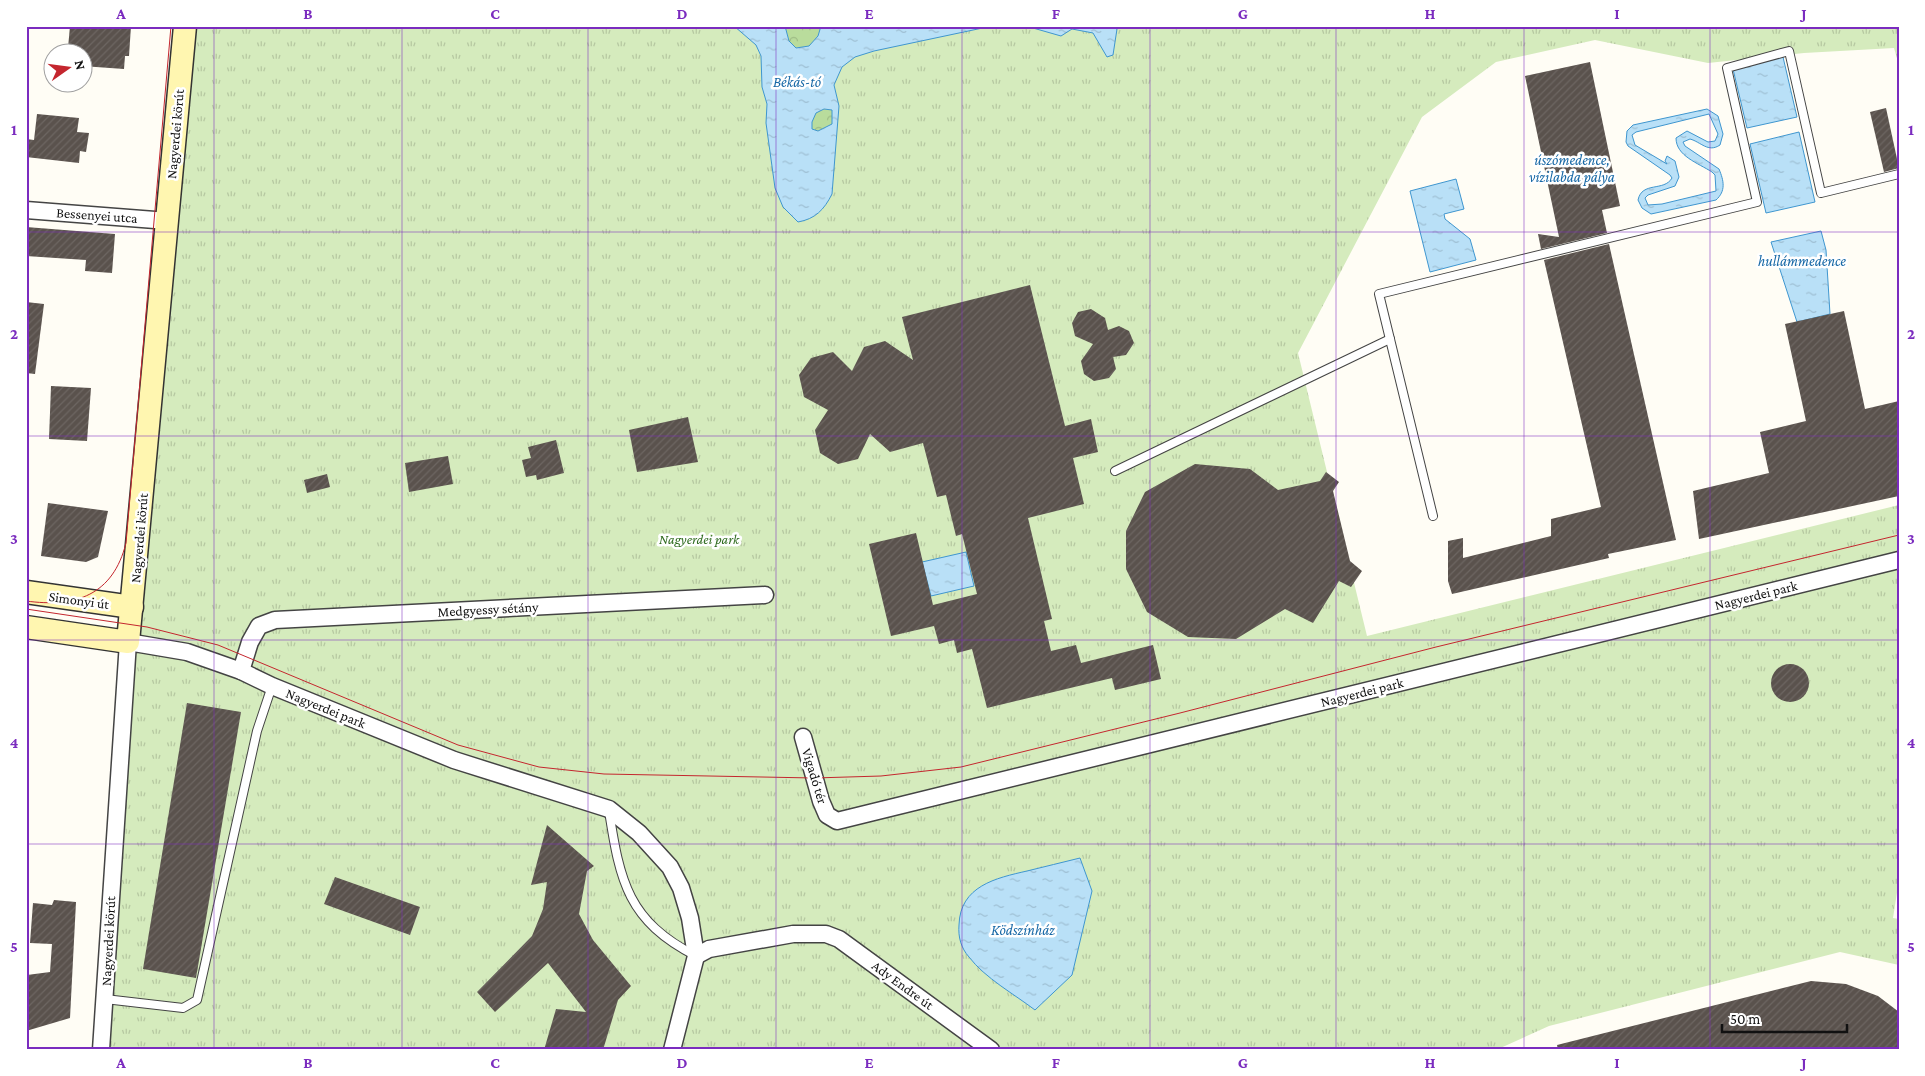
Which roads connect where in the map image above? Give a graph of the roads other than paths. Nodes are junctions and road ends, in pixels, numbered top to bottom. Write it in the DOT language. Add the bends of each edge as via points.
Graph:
graph roads {
  1 [pos="185,26"];
  2 [pos="1899,174"];
  3 [pos="26,210"];
  4 [pos="168,221"];
  5 [pos="1390,339"];
  6 [pos="1115,471"];
  7 [pos="1433,516"];
  8 [pos="1899,560"];
  9 [pos="26,592"];
  10 [pos="765,595"];
  11 [pos="132,607"];
  12 [pos="26,626"];
  13 [pos="128,642"];
  14 [pos="241,671"];
  15 [pos="272,686"];
  16 [pos="803,738"];
  17 [pos="609,809"];
  18 [pos="827,815"];
  19 [pos="696,956"];
  20 [pos="105,999"];
  21 [pos="101,1050"];
  22 [pos="672,1050"];
  23 [pos="991,1050"];
  1 -- 4 [label="street, Nagyerdei körút"];
  2 -- 5 [label="lane" via="1821,193 1788,51 1726,68 1757,202 1379,294"];
  3 -- 4 [label="street, Bessenyei utca"];
  4 -- 11 [label="street, Nagyerdei körút"];
  5 -- 6 [label="lane"];
  5 -- 7 [label="lane"];
  8 -- 18 [label="street, Nagyerdei park" via="1039,770 978,788 837,821"];
  9 -- 11 [label="street, Simonyi út"];
  10 -- 14 [label="street, Medgyessy sétány" via="275,620 259,626"];
  11 -- 13 [label="street, Nagyerdei körút"];
  12 -- 13 [label="street"];
  13 -- 14 [label="street, Nagyerdei park" via="186,652"];
  13 -- 20 [label="street, Nagyerdei körút"];
  14 -- 15 [label="street, Nagyerdei park"];
  15 -- 17 [label="street, Nagyerdei park" via="454,760"];
  15 -- 20 [label="lane" via="259,721 197,1000 183,1008"];
  16 -- 18 [label="street, Vigadó tér"];
  17 -- 19 [label="street, Nagyerdei park" via="639,832 670,867 681,888 690,918"];
  17 -- 19 [label="lane" via="624,883 638,910 674,945"];
  19 -- 22 [label="street"];
  19 -- 23 [label="street, Ady Endre út" via="709,949 809,933 839,939"];
  20 -- 21 [label="street, Nagyerdei körút"];
}
